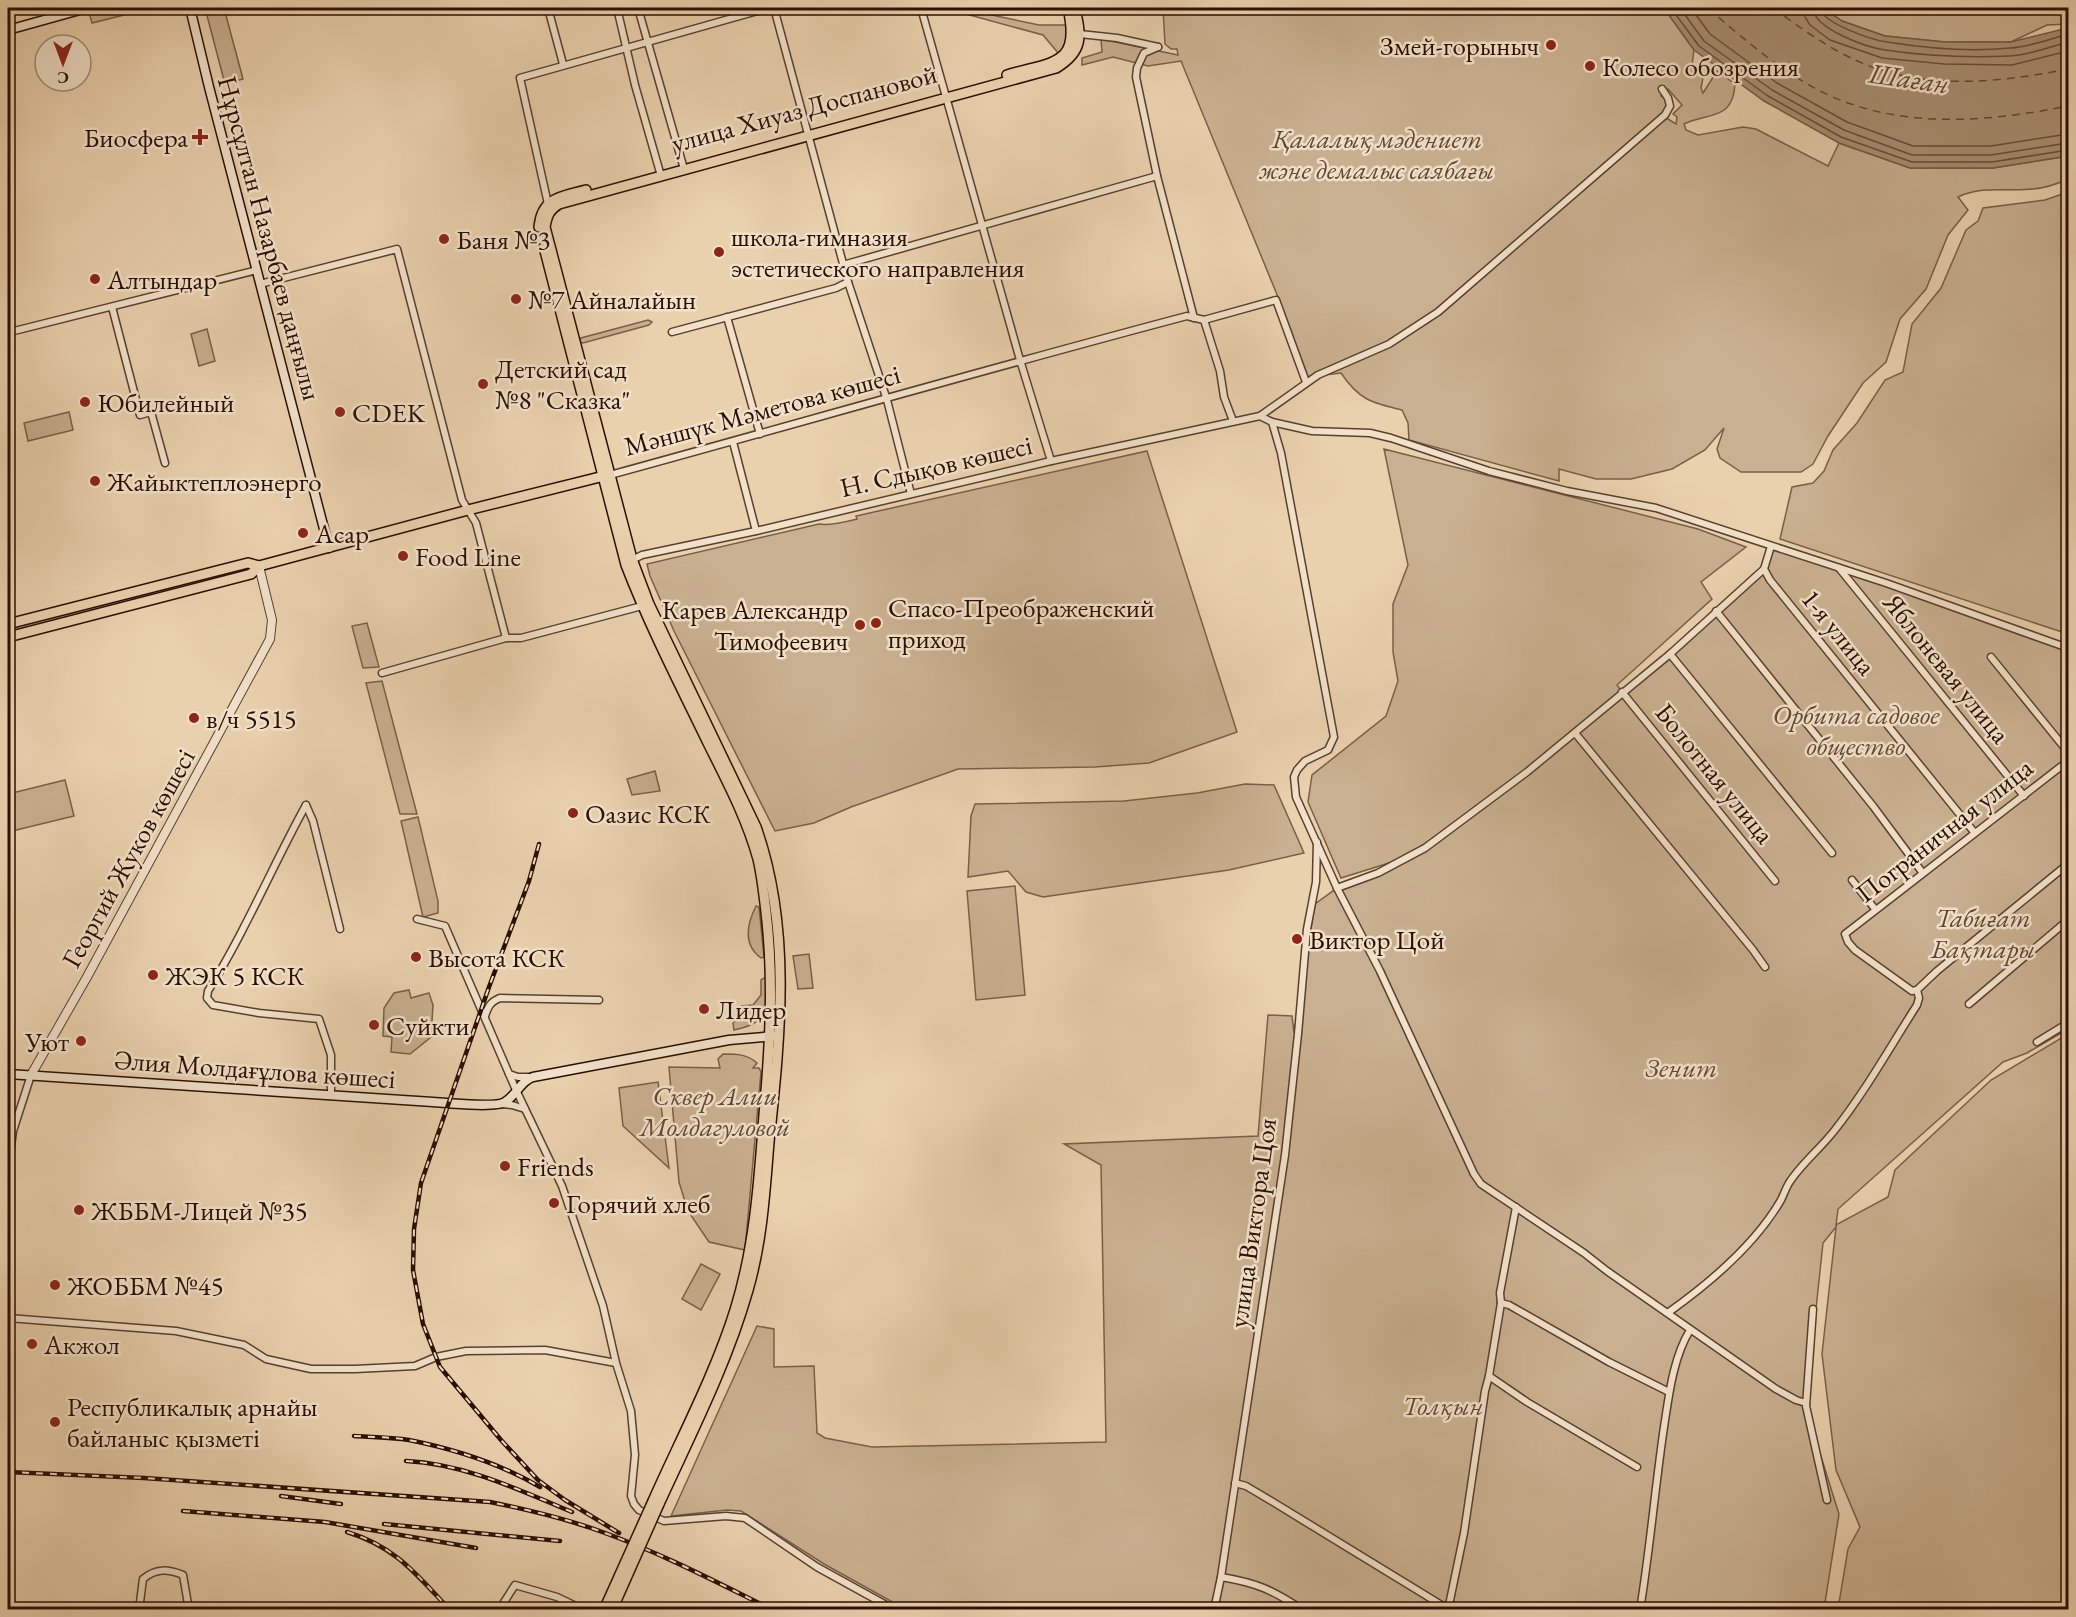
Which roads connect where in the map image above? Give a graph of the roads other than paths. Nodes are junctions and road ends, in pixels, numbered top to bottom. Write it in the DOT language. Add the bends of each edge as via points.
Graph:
graph roads {
  1 [pos="87,8"];
  2 [pos="190,8"];
  3 [pos="548,8"];
  4 [pos="617,8"];
  5 [pos="638,8"];
  6 [pos="768,8"];
  7 [pos="774,8"];
  8 [pos="921,8"];
  9 [pos="1068,8"];
  10 [pos="1075,8"];
  11 [pos="8,30"];
  12 [pos="1080,34"];
  13 [pos="648,42"];
  14 [pos="626,48"];
  15 [pos="563,64"];
  16 [pos="1662,89"];
  17 [pos="945,96"];
  18 [pos="808,132"];
  19 [pos="684,167"];
  20 [pos="660,173"];
  21 [pos="1157,176"];
  22 [pos="549,207"];
  23 [pos="981,226"];
  24 [pos="843,265"];
  25 [pos="257,270"];
  26 [pos="848,282"];
  27 [pos="260,284"];
  28 [pos="112,306"];
  29 [pos="727,317"];
  30 [pos="1194,318"];
  31 [pos="1204,320"];
  32 [pos="14,331"];
  33 [pos="672,332"];
  34 [pos="1020,360"];
  35 [pos="1306,382"];
  36 [pos="887,400"];
  37 [pos="1260,416"];
  38 [pos="1233,421"];
  39 [pos="1272,422"];
  40 [pos="760,434"];
  41 [pos="733,441"];
  42 [pos="1051,461"];
  43 [pos="165,463"];
  44 [pos="606,476"];
  45 [pos="911,494"];
  46 [pos="468,510"];
  47 [pos="756,531"];
  48 [pos="1771,546"];
  49 [pos="329,548"];
  50 [pos="629,562"];
  51 [pos="259,566"];
  52 [pos="1838,567"];
  53 [pos="1764,569"];
  54 [pos="642,606"];
  55 [pos="1716,612"];
  56 [pos="8,624"];
  57 [pos="8,637"];
  58 [pos="507,638"];
  59 [pos="2068,648"];
  60 [pos="1670,654"];
  61 [pos="1991,657"];
  62 [pos="674,664"];
  63 [pos="382,673"];
  64 [pos="1622,692"];
  65 [pos="1575,733"];
  66 [pos="2068,752"];
  67 [pos="2068,761"];
  68 [pos="2024,795"];
  69 [pos="1974,832"];
  70 [pos="1317,842"];
  71 [pos="1832,853"];
  72 [pos="2068,864"];
  73 [pos="1922,872"];
  74 [pos="1852,880"];
  75 [pos="1775,881"];
  76 [pos="1337,888"];
  77 [pos="1875,909"];
  78 [pos="417,919"];
  79 [pos="2068,920"];
  80 [pos="340,929"];
  81 [pos="1765,967"];
  82 [pos="1917,990"];
  83 [pos="599,1000"];
  84 [pos="1969,1004"];
  85 [pos="485,1016"];
  86 [pos="2068,1023"];
  87 [pos="774,1036"];
  88 [pos="2037,1042"];
  89 [pos="8,1074"];
  90 [pos="509,1074"];
  91 [pos="31,1075"];
  92 [pos="533,1077"];
  93 [pos="516,1090"];
  94 [pos="332,1096"];
  95 [pos="500,1104"];
  96 [pos="525,1109"];
  97 [pos="8,1170"];
  98 [pos="1516,1207"];
  99 [pos="1501,1304"];
  100 [pos="1813,1309"];
  101 [pos="1669,1312"];
  102 [pos="8,1318"];
  103 [pos="1690,1330"];
  104 [pos="616,1363"];
  105 [pos="1489,1376"];
  106 [pos="1669,1392"];
  107 [pos="1806,1403"];
  108 [pos="1637,1467"];
  109 [pos="1235,1483"];
  110 [pos="1827,1500"];
  111 [pos="656,1503"];
  112 [pos="1221,1576"];
  113 [pos="584,1609"];
  114 [pos="1448,1609"];
  115 [pos="139,1610"];
  116 [pos="189,1610"];
  117 [pos="499,1610"];
  118 [pos="604,1610"];
  119 [pos="612,1610"];
  120 [pos="895,1610"];
  121 [pos="1214,1610"];
  122 [pos="1303,1610"];
  123 [pos="1640,1610"];
  1 -- 11 [label="main road"];
  2 -- 25 [label="main road, Нұрсұлтан Назарбаев даңғылы"];
  3 -- 15 [label="street"];
  4 -- 14 [label="street"];
  5 -- 13 [label="street"];
  6 -- 13 [label="street"];
  7 -- 18 [label="street"];
  8 -- 17 [label="street"];
  9 -- 17 [label="main road, улица Хиуаз Доспановой" via="1072,38 1069,50 1057,60"];
  10 -- 12 [label="main road"];
  12 -- 17 [label="main road, улица Хиуаз Доспановой" via="1076,51 1056,68"];
  12 -- 21 [label="street" via="1158,47 1144,53 1136,77"];
  13 -- 14 [label="street"];
  13 -- 19 [label="street"];
  14 -- 15 [label="street"];
  14 -- 20 [label="street"];
  15 -- 22 [label="street" via="520,78"];
  16 -- 35 [label="street" via="1670,106 1665,115 1438,312 1389,344"];
  17 -- 18 [label="main road, улица Хиуаз Доспановой"];
  17 -- 23 [label="street"];
  18 -- 19 [label="main road, улица Хиуаз Доспановой"];
  18 -- 24 [label="street"];
  19 -- 20 [label="main road, улица Хиуаз Доспановой"];
  20 -- 22 [label="main road, улица Хиуаз Доспановой" via="561,197"];
  21 -- 23 [label="street"];
  21 -- 30 [label="street"];
  22 -- 44 [label="main road" via="545,227"];
  23 -- 24 [label="street"];
  23 -- 34 [label="street"];
  24 -- 26 [label="street"];
  25 -- 27 [label="main road, Нұрсұлтан Назарбаев даңғылы"];
  25 -- 28 [label="street"];
  26 -- 29 [label="street"];
  26 -- 36 [label="street"];
  27 -- 46 [label="street" via="397,249 462,500"];
  27 -- 49 [label="main road, Нұрсұлтан Назарбаев даңғылы"];
  28 -- 32 [label="street"];
  28 -- 43 [label="street" via="140,415 151,412"];
  29 -- 33 [label="street"];
  29 -- 40 [label="street"];
  30 -- 31 [label="street, Мәншүк Мәметова көшесі"];
  30 -- 34 [label="street, Мәншүк Мәметова көшесі" via="1187,316"];
  31 -- 35 [label="street, Мәншүк Мәметова көшесі" via="1276,300"];
  31 -- 38 [label="street"];
  34 -- 36 [label="street, Мәншүк Мәметова көшесі"];
  34 -- 42 [label="street"];
  35 -- 37 [label="street"];
  36 -- 40 [label="street, Мәншүк Мәметова көшесі"];
  36 -- 45 [label="street"];
  37 -- 38 [label="street, Н. Сдықов көшесі"];
  37 -- 39 [label="street"];
  38 -- 42 [label="street, Н. Сдықов көшесі"];
  39 -- 48 [label="street" via="1312,431 1370,433 1391,438 1489,471 1656,508"];
  39 -- 70 [label="street" via="1334,737 1328,750 1305,761 1294,777 1296,797"];
  40 -- 41 [label="street, Мәншүк Мәметова көшесі"];
  41 -- 44 [label="street, Мәншүк Мәметова көшесі"];
  41 -- 47 [label="street"];
  42 -- 45 [label="street, Н. Сдықов көшесі"];
  44 -- 46 [label="main road, Мәншүк Мәметова көшесі"];
  44 -- 50 [label="main road"];
  45 -- 47 [label="street, Н. Сдықов көшесі"];
  46 -- 49 [label="main road, Мәншүк Мәметова көшесі"];
  46 -- 58 [label="street" via="476,523"];
  47 -- 50 [label="street, Н. Сдықов көшесі"];
  48 -- 52 [label="street"];
  48 -- 53 [label="street"];
  49 -- 51 [label="main road, Мәншүк Мәметова көшесі"];
  50 -- 54 [label="main road"];
  50 -- 62 [label="main road"];
  51 -- 56 [label="main road, Мәншүк Мәметова көшесі" via="248,563"];
  51 -- 57 [label="main road, Мәншүк Мәметова көшесі" via="251,574"];
  51 -- 91 [label="street, Георгий Жуков көшесі" via="272,620 270,639"];
  52 -- 59 [label="street"];
  52 -- 68 [label="street, Яблоневая улица"];
  53 -- 55 [label="street"];
  53 -- 69 [label="street, 1-я улица"];
  54 -- 58 [label="street"];
  54 -- 62 [label="main road"];
  55 -- 60 [label="street"];
  55 -- 73 [label="street"];
  58 -- 63 [label="street"];
  60 -- 64 [label="street"];
  60 -- 71 [label="street"];
  61 -- 66 [label="street"];
  62 -- 87 [label="main road" via="758,860 771,957"];
  64 -- 65 [label="street"];
  64 -- 75 [label="street, Болотная улица"];
  65 -- 76 [label="street" via="1425,848 1378,873"];
  65 -- 81 [label="street"];
  67 -- 68 [label="street, Пограничная улица"];
  68 -- 69 [label="street, Пограничная улица"];
  69 -- 73 [label="street, Пограничная улица"];
  70 -- 76 [label="street"];
  70 -- 109 [label="street, улица Виктора Цоя" via="1316,882 1307,929 1285,1155"];
  72 -- 82 [label="street"];
  73 -- 77 [label="street, Пограничная улица"];
  74 -- 77 [label="street"];
  76 -- 98 [label="street" via="1474,1174"];
  77 -- 82 [label="street, Пограничная улица" via="1845,934 1848,942 1912,991"];
  78 -- 85 [label="street" via="445,926"];
  79 -- 84 [label="street"];
  80 -- 94 [label="street" via="306,805 207,998 213,1005 319,1019 331,1055"];
  82 -- 101 [label="street" via="1917,1005 1858,1096 1790,1182 1762,1227 1705,1286"];
  83 -- 85 [label="street" via="500,999 493,1001"];
  85 -- 90 [label="street"];
  86 -- 88 [label="street"];
  87 -- 92 [label="main road" via="729,1040"];
  87 -- 111 [label="main road" via="748,1266 721,1349"];
  89 -- 91 [label="main road, Әлия Молдағұлова көшесі"];
  90 -- 92 [label="street"];
  90 -- 93 [label="street"];
  91 -- 94 [label="main road, Әлия Молдағұлова көшесі"];
  91 -- 97 [label="street, Георгий Жуков көшесі" via="13,1131"];
  92 -- 93 [label="main road"];
  93 -- 95 [label="main road"];
  93 -- 96 [label="street"];
  94 -- 95 [label="main road, Әлия Молдағұлова көшесі"];
  95 -- 96 [label="street"];
  96 -- 104 [label="street" via="561,1186 603,1306"];
  98 -- 99 [label="street"];
  98 -- 101 [label="street"];
  99 -- 105 [label="street"];
  99 -- 106 [label="street"];
  100 -- 107 [label="street"];
  101 -- 103 [label="street"];
  102 -- 104 [label="street" via="176,1331 243,1345 266,1359 311,1369 415,1366 466,1351 545,1350"];
  103 -- 106 [label="street" via="1682,1343"];
  103 -- 107 [label="street" via="1776,1389"];
  104 -- 120 [label="street" via="631,1411 635,1455 631,1496 639,1510 664,1521 745,1518 817,1567"];
  105 -- 108 [label="street"];
  105 -- 114 [label="street"];
  106 -- 123 [label="street"];
  107 -- 110 [label="street"];
  109 -- 112 [label="street, улица Виктора Цоя"];
  109 -- 114 [label="street" via="1246,1486"];
  111 -- 118 [label="main road, bridge"];
  111 -- 119 [label="main road, bridge"];
  112 -- 121 [label="street, улица Виктора Цоя"];
  112 -- 122 [label="street" via="1264,1587"];
  113 -- 117 [label="street" via="515,1585"];
  115 -- 116 [label="street" via="143,1579 160,1570 183,1575"];
}
